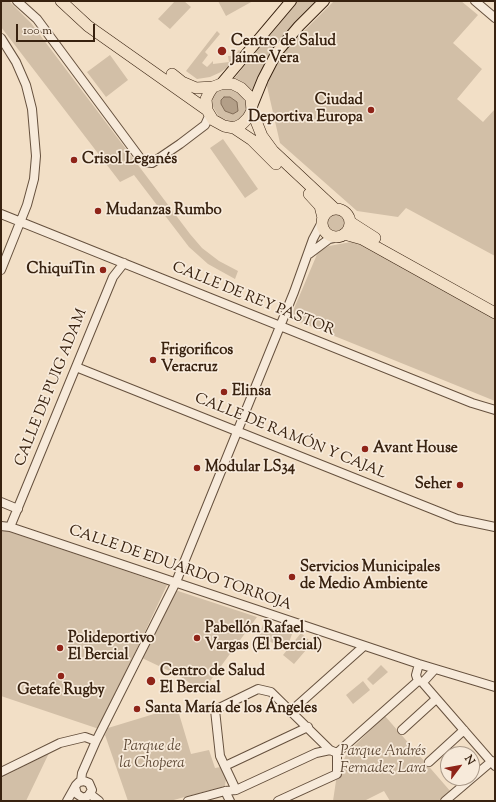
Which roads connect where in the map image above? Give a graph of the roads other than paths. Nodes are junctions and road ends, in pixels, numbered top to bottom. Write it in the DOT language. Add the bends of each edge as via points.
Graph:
graph roads {
  1 [pos="17,1"];
  2 [pos="62,1"];
  3 [pos="71,1"];
  4 [pos="291,1"];
  5 [pos="324,1"];
  6 [pos="475,1"];
  7 [pos="495,18"];
  8 [pos="1,38"];
  9 [pos="217,85"];
  10 [pos="252,109"];
  11 [pos="207,116"];
  12 [pos="234,128"];
  13 [pos="335,209"];
  14 [pos="1,214"];
  15 [pos="322,220"];
  16 [pos="20,222"];
  17 [pos="350,222"];
  18 [pos="342,236"];
  19 [pos="309,254"];
  20 [pos="124,263"];
  21 [pos="1,270"];
  22 [pos="495,304"];
  23 [pos="495,313"];
  24 [pos="280,326"];
  25 [pos="76,367"];
  26 [pos="495,410"];
  27 [pos="237,432"];
  28 [pos="1,502"];
  29 [pos="18,509"];
  30 [pos="1,526"];
  31 [pos="10,527"];
  32 [pos="495,527"];
  33 [pos="176,582"];
  34 [pos="364,646"];
  35 [pos="419,664"];
  36 [pos="435,669"];
  37 [pos="420,682"];
  38 [pos="495,687"];
  39 [pos="436,699"];
  40 [pos="290,712"];
  41 [pos="308,727"];
  42 [pos="402,730"];
  43 [pos="464,730"];
  44 [pos="96,741"];
  45 [pos="334,752"];
  46 [pos="429,762"];
  47 [pos="494,764"];
  48 [pos="225,766"];
  49 [pos="1,772"];
  50 [pos="81,781"];
  51 [pos="75,787"];
  52 [pos="236,790"];
  53 [pos="226,791"];
  54 [pos="86,796"];
  55 [pos="209,798"];
  56 [pos="455,798"];
  57 [pos="67,801"];
  58 [pos="74,801"];
  59 [pos="99,801"];
  60 [pos="188,801"];
  61 [pos="230,801"];
  62 [pos="278,801"];
  63 [pos="445,801"];
  1 -- 11 [label="street" via="37,19 140,158 152,163"];
  2 -- 11 [label="highway" via="88,26"];
  3 -- 9 [label="highway" via="94,22 182,82 196,88"];
  4 -- 9 [label="main road"];
  5 -- 10 [label="main road" via="277,52"];
  6 -- 7 [label="street"];
  8 -- 16 [label="street" via="26,85 36,139 34,179"];
  9 -- 10 [label="highway" via="233,84 241,88 250,98"];
  9 -- 11 [label="highway" via="206,99"];
  10 -- 12 [label="highway" via="246,122"];
  10 -- 13 [label="highway" via="262,136 273,151"];
  11 -- 12 [label="highway"];
  12 -- 15 [label="highway" via="252,140 315,199 320,206"];
  13 -- 15 [label="highway" via="330,210"];
  13 -- 17 [label="highway" via="348,214"];
  14 -- 16 [label="street, CALLE DE REY PASTOR"];
  15 -- 18 [label="highway" via="325,232 329,235"];
  15 -- 19 [label="street" via="312,239"];
  16 -- 20 [label="street, CALLE DE REY PASTOR"];
  16 -- 21 [label="street"];
  17 -- 18 [label="highway" via="350,227"];
  17 -- 22 [label="highway"];
  18 -- 19 [label="street" via="329,239"];
  18 -- 23 [label="highway" via="362,239"];
  19 -- 24 [label="street"];
  20 -- 24 [label="street, CALLE DE REY PASTOR"];
  20 -- 25 [label="street, CALLE DE PUIG ADAM" via="113,277"];
  24 -- 26 [label="street, CALLE DE REY PASTOR"];
  24 -- 27 [label="street"];
  25 -- 27 [label="street, CALLE DE RAMÓN Y CAJAL"];
  25 -- 29 [label="street, CALLE DE PUIG ADAM"];
  27 -- 32 [label="street, CALLE DE RAMÓN Y CAJAL" via="457,519"];
  27 -- 33 [label="street"];
  28 -- 29 [label="street"];
  29 -- 31 [label="street, CALLE DE PUIG ADAM"];
  30 -- 31 [label="street, CALLE DE EDUARDO TORROJA"];
  31 -- 33 [label="street, CALLE DE EDUARDO TORROJA"];
  33 -- 34 [label="street, CALLE DE EDUARDO TORROJA"];
  33 -- 44 [label="street"];
  34 -- 35 [label="street, CALLE DE EDUARDO TORROJA"];
  34 -- 40 [label="street"];
  35 -- 36 [label="street, CALLE DE EDUARDO TORROJA"];
  35 -- 37 [label="street" via="416,675"];
  36 -- 37 [label="street"];
  36 -- 38 [label="street"];
  37 -- 39 [label="street"];
  37 -- 45 [label="street"];
  39 -- 42 [label="street"];
  39 -- 43 [label="street"];
  40 -- 41 [label="street"];
  40 -- 48 [label="street" via="271,692 258,689 215,710 220,756"];
  41 -- 45 [label="street"];
  41 -- 48 [label="street"];
  43 -- 46 [label="street"];
  43 -- 47 [label="street"];
  44 -- 49 [label="street" via="85,737 60,742"];
  44 -- 50 [label="street"];
  45 -- 52 [label="street" via="316,753"];
  45 -- 62 [label="street" via="336,774"];
  47 -- 56 [label="street"];
  48 -- 52 [label="street"];
  50 -- 51 [label="street"];
  50 -- 54 [label="street" via="86,781 92,790"];
  51 -- 54 [label="street" via="76,794"];
  51 -- 57 [label="street"];
  52 -- 53 [label="street"];
  53 -- 55 [label="street"];
  53 -- 61 [label="street"];
  54 -- 58 [label="street"];
  54 -- 59 [label="street"];
  55 -- 60 [label="street"];
  56 -- 63 [label="street"];
}
